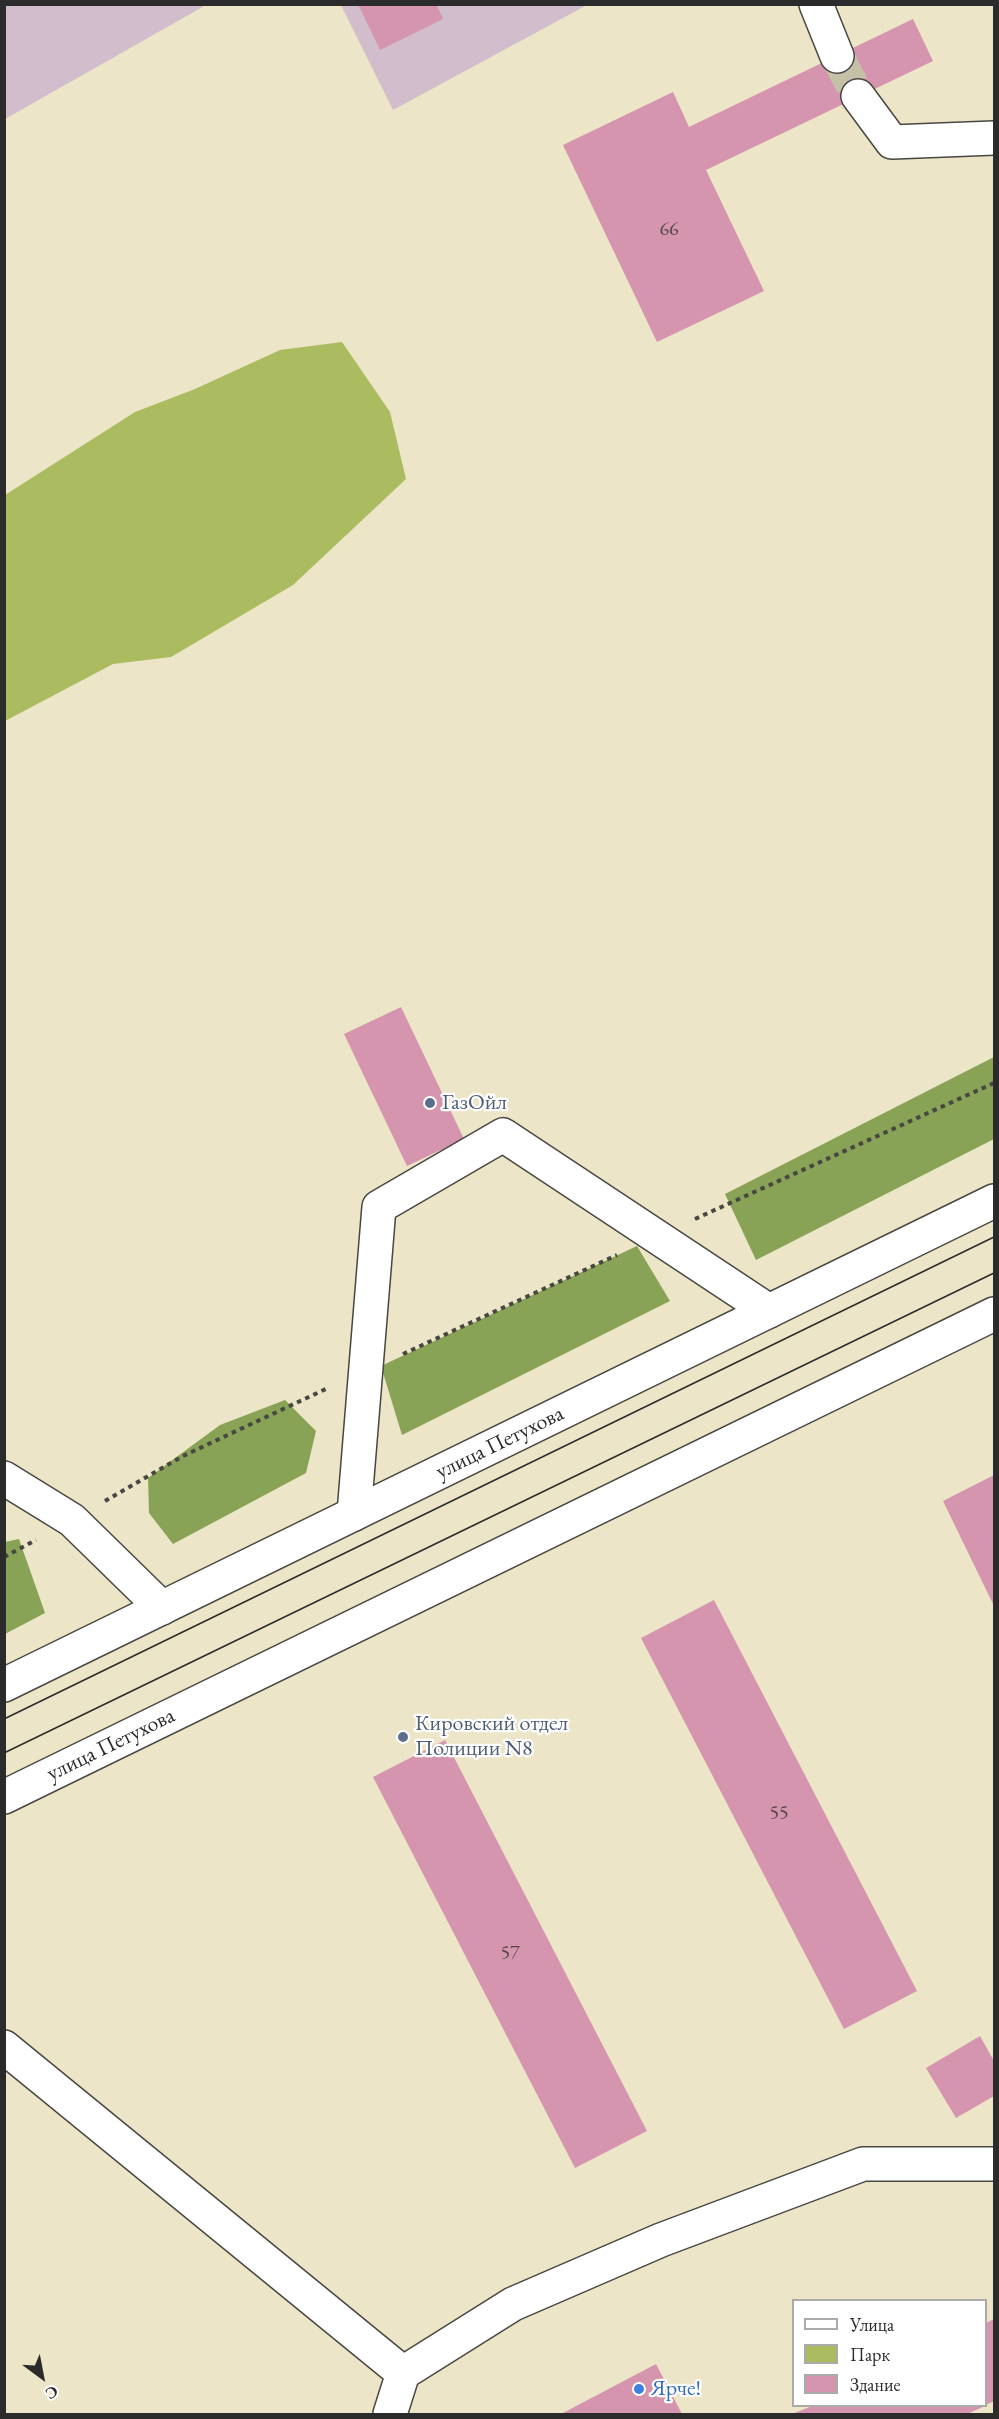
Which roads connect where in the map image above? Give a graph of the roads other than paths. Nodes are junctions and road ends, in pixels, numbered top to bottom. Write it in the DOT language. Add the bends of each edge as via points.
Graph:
graph roads {
  1 [pos="816,4"];
  2 [pos="837,56"];
  3 [pos="858,96"];
  4 [pos="994,138"];
  5 [pos="994,1201"];
  6 [pos="769,1311"];
  7 [pos="994,1314"];
  8 [pos="4,1478"];
  9 [pos="354,1515"];
  10 [pos="162,1608"];
  11 [pos="4,1685"];
  12 [pos="4,1797"];
  13 [pos="4,2047"];
  14 [pos="994,2164"];
  15 [pos="403,2373"];
  16 [pos="390,2415"];
  1 -- 2 [label="main road"];
  3 -- 4 [label="main road" via="892,142"];
  5 -- 6 [label="main road, улица Петухова"];
  6 -- 9 [label="main road, улица Петухова"];
  6 -- 9 [label="main road" via="502,1135 379,1207"];
  7 -- 12 [label="main road, улица Петухова"];
  8 -- 10 [label="main road" via="72,1520"];
  9 -- 10 [label="main road, улица Петухова"];
  10 -- 11 [label="main road, улица Петухова"];
  13 -- 15 [label="main road"];
  14 -- 15 [label="main road" via="863,2164 661,2240 513,2304"];
  15 -- 16 [label="main road"];
}
